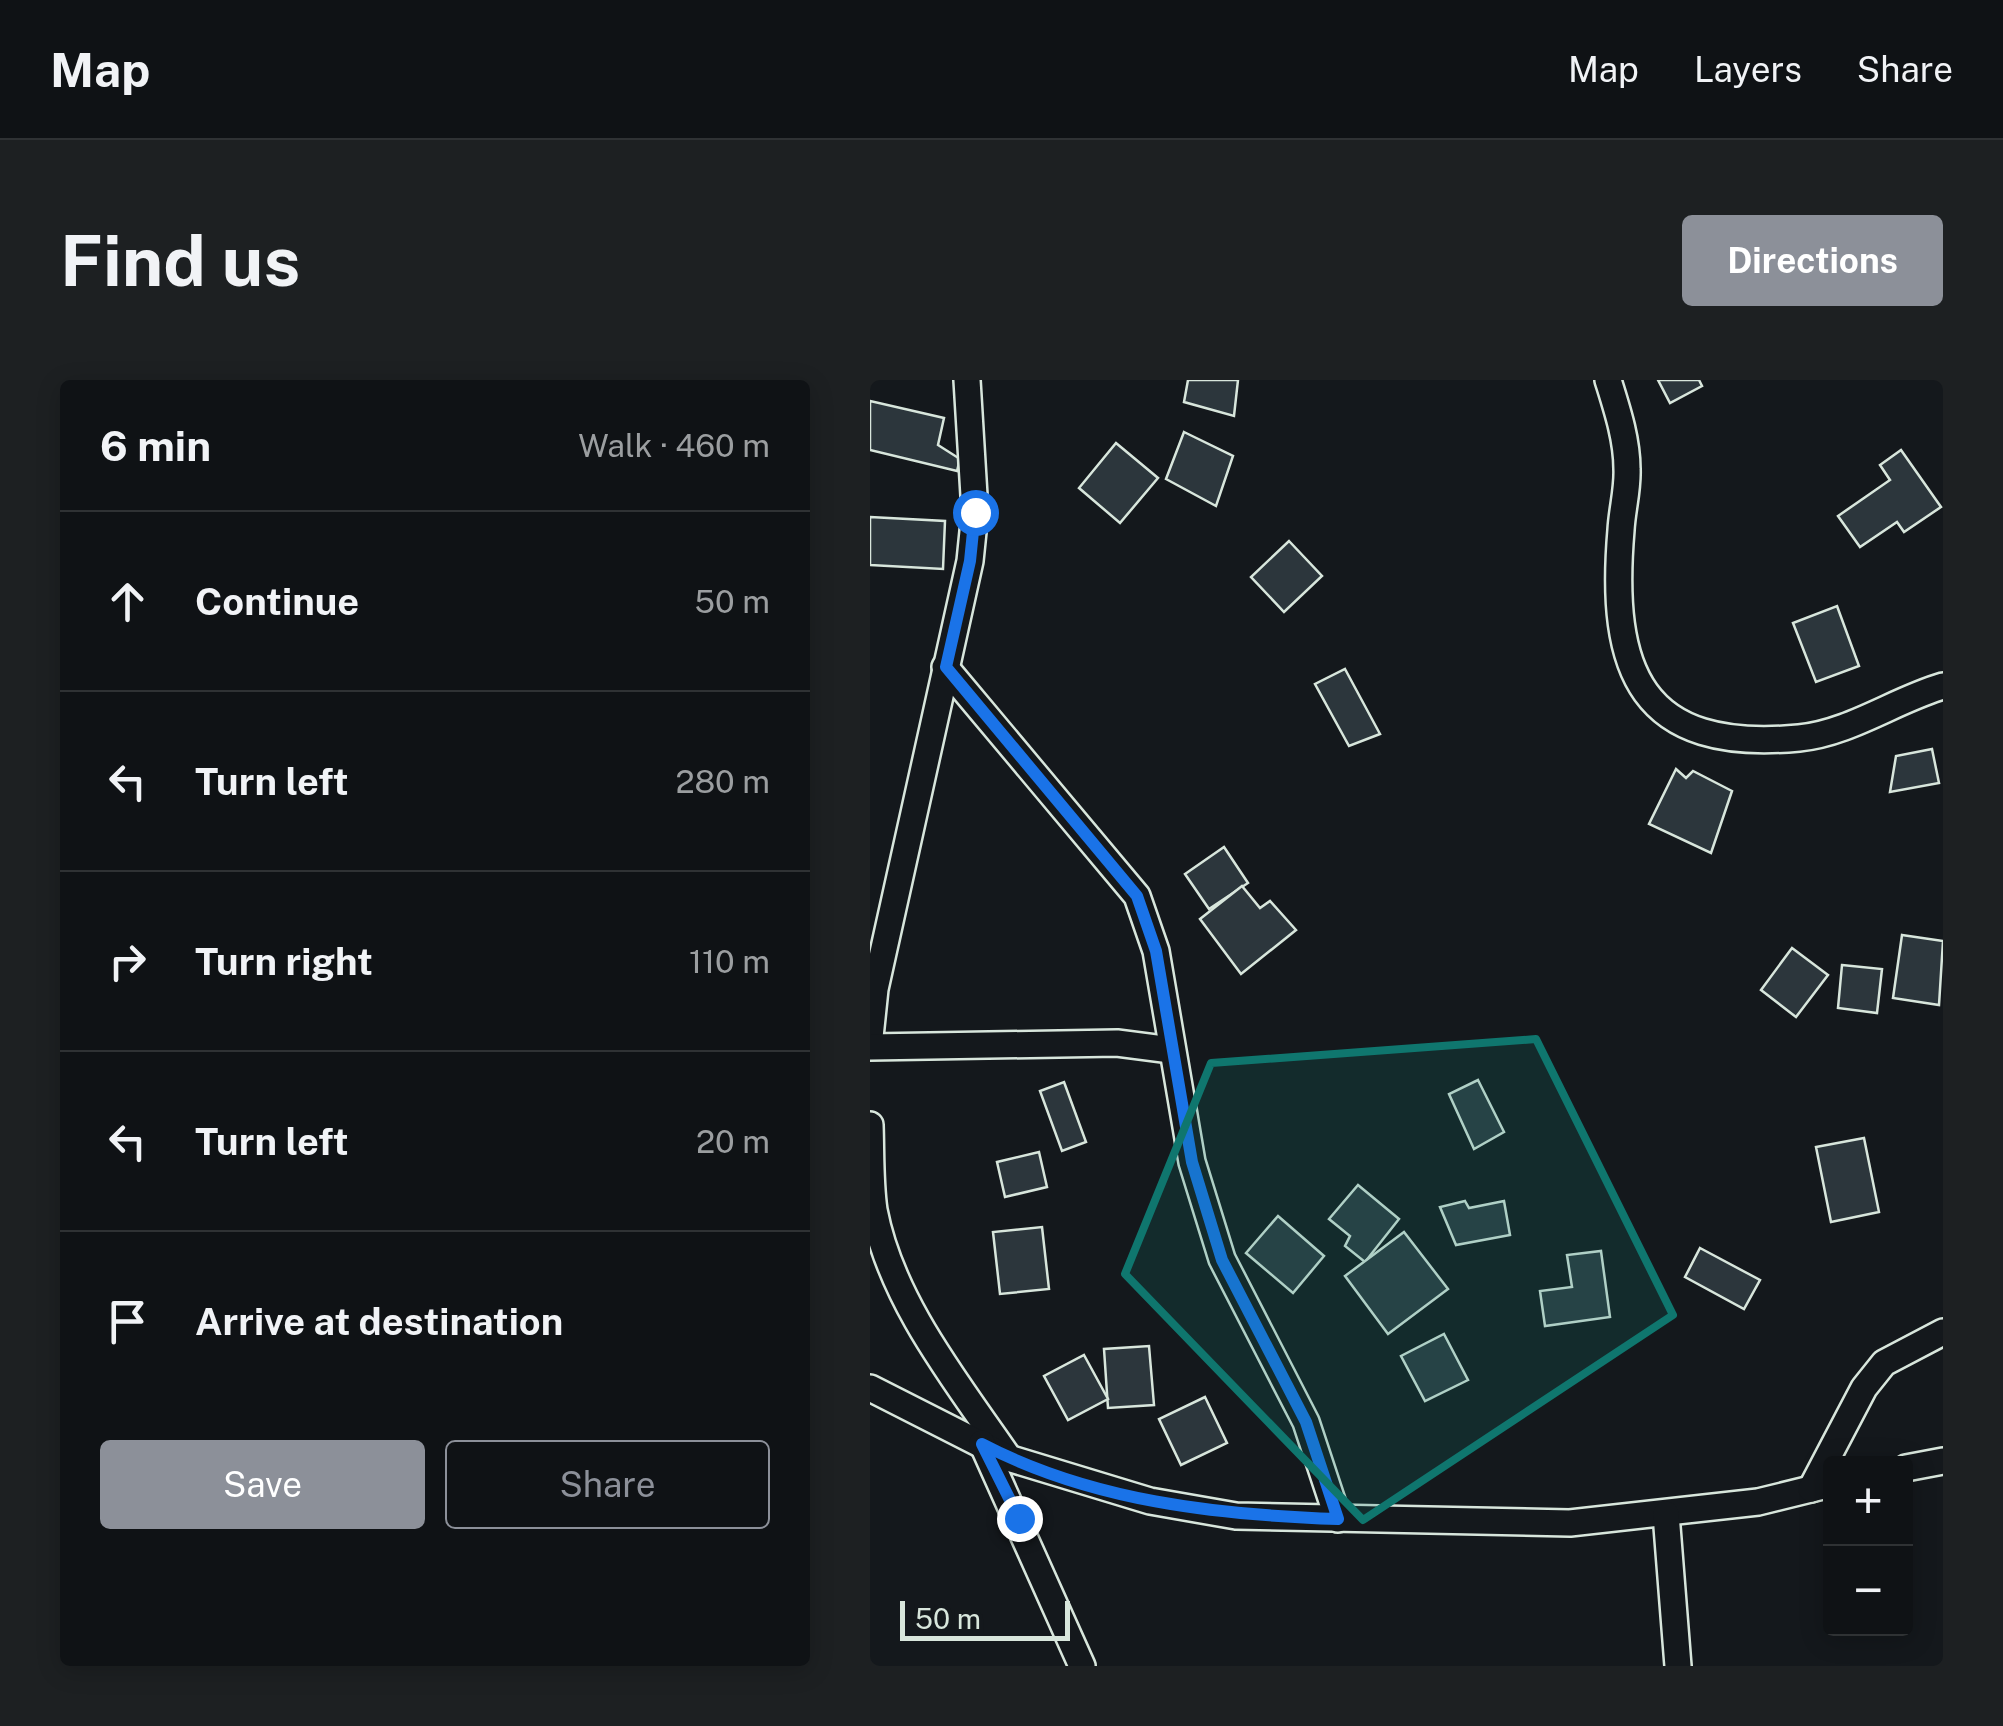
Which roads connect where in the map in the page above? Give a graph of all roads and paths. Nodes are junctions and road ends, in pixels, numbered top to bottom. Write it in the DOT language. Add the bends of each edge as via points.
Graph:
graph roads {
  1 [pos="967,380"];
  2 [pos="1608,380"];
  3 [pos="946,667"];
  4 [pos="1943,686"];
  5 [pos="870,1037"];
  6 [pos="870,1047"];
  7 [pos="1171,1050"];
  8 [pos="870,1124"];
  9 [pos="1943,1332"];
  10 [pos="870,1388"];
  11 [pos="982,1444"];
  12 [pos="1008,1458"];
  13 [pos="1943,1461"];
  14 [pos="1913,1467"];
  15 [pos="1821,1486"];
  16 [pos="1666,1514"];
  17 [pos="1338,1519"];
  18 [pos="1082,1666"];
  19 [pos="1678,1666"];
  1 -- 3 [label="street" via="975,512"];
  2 -- 4 [label="street" via="1628,470 1620,630 1629,668 1653,705 1730,738 1802,738"];
  3 -- 5 [label="street" via="874,988"];
  3 -- 7 [label="street" via="1137,896 1156,951"];
  6 -- 7 [label="street" via="1116,1043"];
  7 -- 17 [label="street" via="1192,1162 1222,1260 1306,1422"];
  8 -- 12 [label="street" via="873,1206 884,1251 946,1366"];
  9 -- 15 [label="street" via="1884,1364 1864,1388"];
  10 -- 11 [label="street"];
  11 -- 12 [label="street"];
  11 -- 18 [label="street"];
  12 -- 17 [label="street" via="1150,1501 1236,1516"];
  13 -- 14 [label="street"];
  15 -- 16 [label="street"];
  16 -- 17 [label="street" via="1570,1523"];
  16 -- 19 [label="street"];
}
